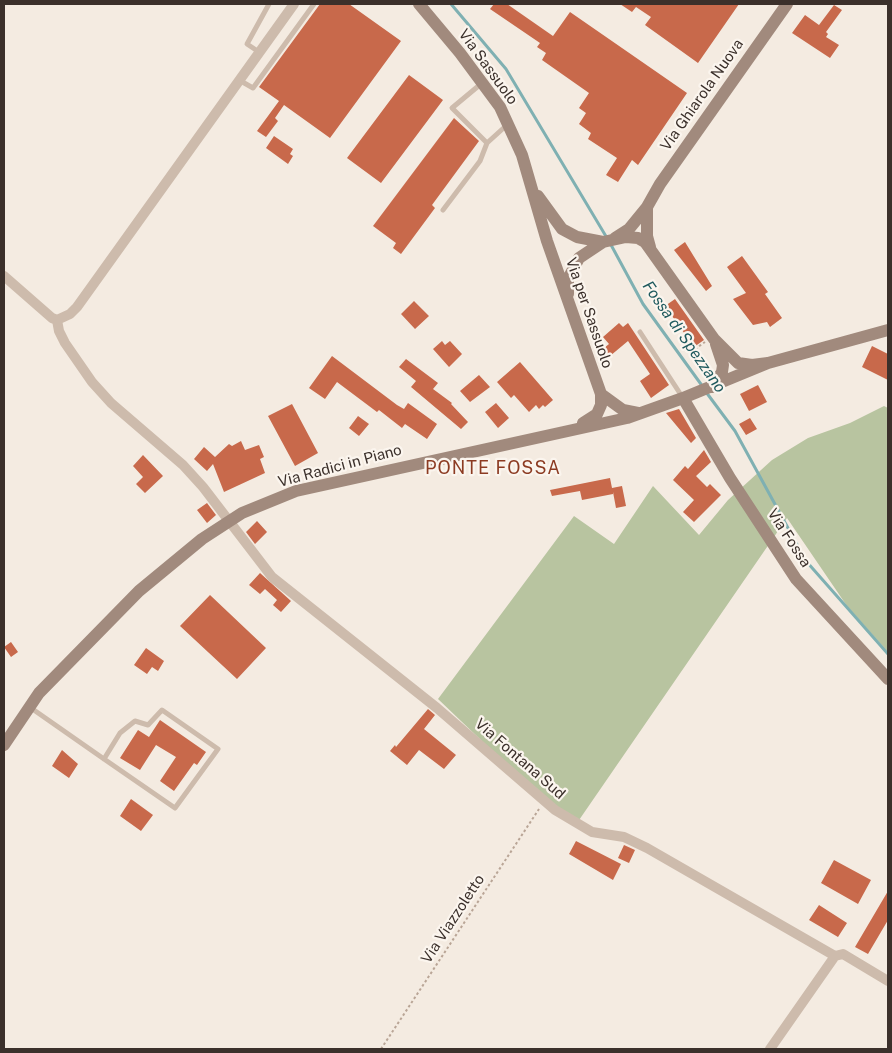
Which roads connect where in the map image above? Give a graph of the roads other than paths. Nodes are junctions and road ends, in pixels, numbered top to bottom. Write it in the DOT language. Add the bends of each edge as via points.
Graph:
graph roads {
  1 [pos="269,4"];
  2 [pos="294,4"];
  3 [pos="314,4"];
  4 [pos="419,4"];
  5 [pos="787,4"];
  6 [pos="259,52"];
  7 [pos="239,80"];
  8 [pos="482,82"];
  9 [pos="508,124"];
  10 [pos="487,142"];
  11 [pos="532,186"];
  12 [pos="647,207"];
  13 [pos="443,210"];
  14 [pos="625,235"];
  15 [pos="547,241"];
  16 [pos="601,243"];
  17 [pos="650,247"];
  18 [pos="4,276"];
  19 [pos="568,294"];
  20 [pos="57,320"];
  21 [pos="888,330"];
  22 [pos="640,332"];
  23 [pos="714,339"];
  24 [pos="768,363"];
  25 [pos="716,383"];
  26 [pos="601,394"];
  27 [pos="684,398"];
  28 [pos="640,413"];
  29 [pos="567,430"];
  30 [pos="229,521"];
  31 [pos="888,679"];
  32 [pos="28,707"];
  33 [pos="4,745"];
  34 [pos="104,759"];
  35 [pos="835,956"];
  36 [pos="888,981"];
  37 [pos="770,1049"];
  1 -- 6 [label="lane" via="247,44"];
  2 -- 6 [label="street"];
  3 -- 7 [label="lane" via="253,88"];
  4 -- 8 [label="street, Via Sassuolo"];
  5 -- 12 [label="street, Via Ghiarola Nuova"];
  6 -- 7 [label="street"];
  7 -- 20 [label="street" via="77,307"];
  8 -- 9 [label="street, Via Sassuolo"];
  8 -- 10 [label="lane" via="452,108"];
  9 -- 10 [label="lane"];
  9 -- 11 [label="street, Via Sassuolo"];
  10 -- 13 [label="lane" via="480,160"];
  11 -- 15 [label="street, Via Sassuolo"];
  11 -- 16 [label="street" via="562,229"];
  12 -- 14 [label="street, Via Ghiarola Nuova"];
  12 -- 17 [label="street"];
  14 -- 16 [label="street"];
  14 -- 17 [label="street" via="638,238"];
  15 -- 19 [label="street, Via per Sassuolo" via="561,284"];
  16 -- 19 [label="street" via="574,265 568,279"];
  17 -- 23 [label="street"];
  18 -- 20 [label="street"];
  19 -- 26 [label="street, Via per Sassuolo"];
  20 -- 30 [label="street, Via Fontana Sud" via="65,343 92,382 111,403 182,465"];
  21 -- 24 [label="street"];
  22 -- 27 [label="lane"];
  23 -- 24 [label="street" via="738,363"];
  23 -- 25 [label="street" via="723,365"];
  24 -- 25 [label="street, Via Radici in Piano"];
  25 -- 27 [label="street, Via Radici in Piano"];
  26 -- 28 [label="street" via="623,410"];
  26 -- 29 [label="street" via="597,414"];
  27 -- 28 [label="street, Via Radici in Piano"];
  27 -- 31 [label="street, Via Fossa" via="730,478 796,579"];
  28 -- 29 [label="street, Via Radici in Piano"];
  29 -- 30 [label="street, Via Radici in Piano" via="296,490"];
  30 -- 32 [label="street, Via Radici in Piano" via="139,591 77,652"];
  30 -- 35 [label="street, Via Fontana Sud" via="272,577 437,708 555,810 592,832 624,837 647,848"];
  32 -- 33 [label="street, Via Radici in Piano"];
  32 -- 34 [label="lane"];
  34 -- 34 [label="lane" via="175,808 218,749 162,710 148,725 135,721 120,732"];
  35 -- 36 [label="street, Via Fontana Sud" via="843,954"];
  35 -- 37 [label="street"];
}
